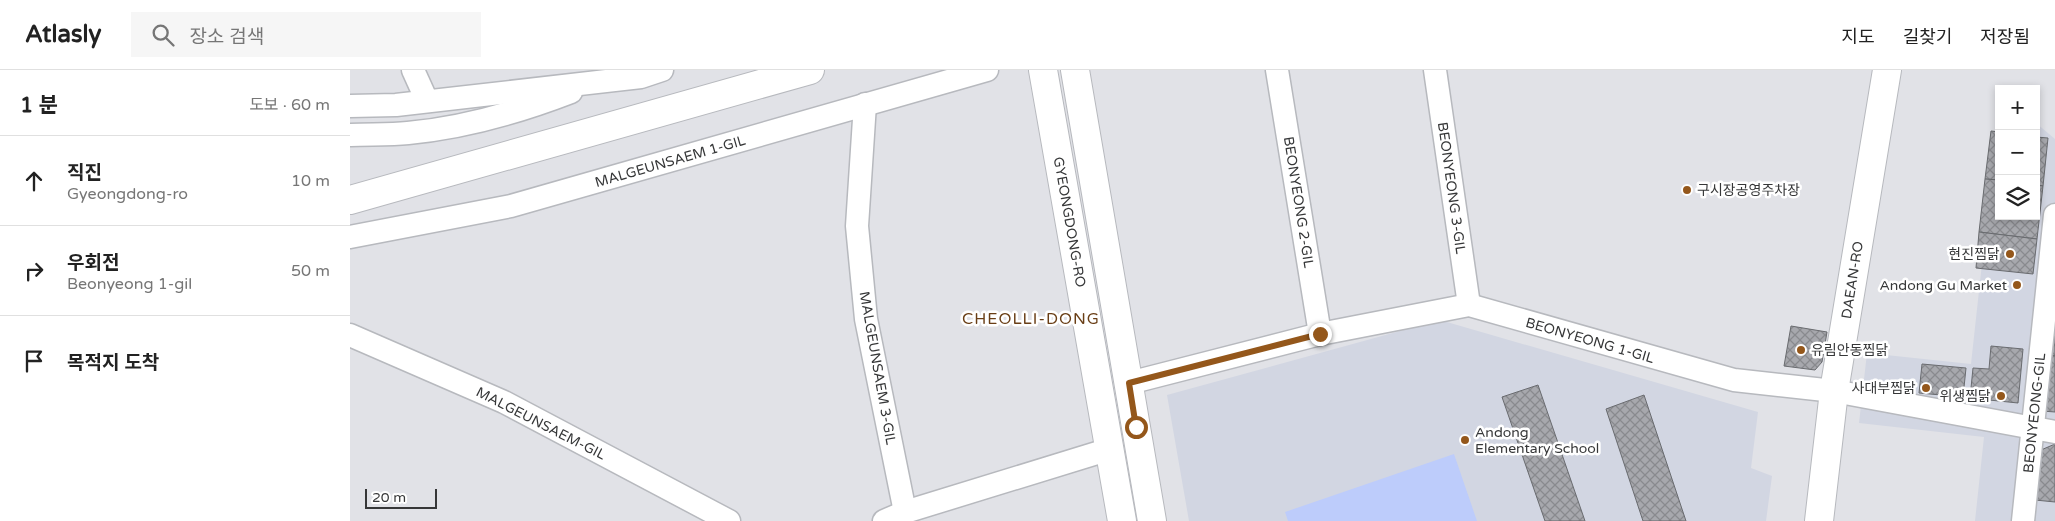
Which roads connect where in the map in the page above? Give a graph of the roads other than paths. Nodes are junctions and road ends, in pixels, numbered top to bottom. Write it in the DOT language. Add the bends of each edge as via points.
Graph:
graph roads {
  1 [pos="413,70"];
  2 [pos="810,70"];
  3 [pos="987,70"];
  4 [pos="1043,70"];
  5 [pos="1075,70"];
  6 [pos="1277,70"];
  7 [pos="1435,70"];
  8 [pos="1887,70"];
  9 [pos="647,72"];
  10 [pos="602,81"];
  11 [pos="428,101"];
  12 [pos="865,104"];
  13 [pos="350,106"];
  14 [pos="350,135"];
  15 [pos="350,200"];
  16 [pos="2055,215"];
  17 [pos="350,238"];
  18 [pos="1468,305"];
  19 [pos="350,334"];
  20 [pos="1320,334"];
  21 [pos="1129,383"];
  22 [pos="1834,391"];
  23 [pos="2033,426"];
  24 [pos="2055,432"];
  25 [pos="1110,449"];
  26 [pos="905,512"];
  27 [pos="728,521"];
  28 [pos="884,521"];
  29 [pos="1122,521"];
  30 [pos="1152,521"];
  31 [pos="1819,521"];
  32 [pos="2023,521"];
  1 -- 11 [label="street"];
  2 -- 15 [label="street"];
  3 -- 12 [label="street, MALGEUNSAEM 1-GIL"];
  4 -- 25 [label="street, GYEONGDONG-RO"];
  5 -- 21 [label="street"];
  6 -- 20 [label="street, BEONYEONG 2-GIL"];
  7 -- 18 [label="street, BEONYEONG 3-GIL"];
  8 -- 22 [label="street, DAEAN-RO"];
  9 -- 10 [label="street"];
  10 -- 11 [label="street"];
  10 -- 14 [label="street" via="531,108 488,118 408,133"];
  11 -- 13 [label="street"];
  12 -- 17 [label="street, MALGEUNSAEM 1-GIL" via="512,206"];
  12 -- 26 [label="street, MALGEUNSAEM 3-GIL" via="857,226 866,319"];
  16 -- 23 [label="street, BEONYEONG-GIL"];
  18 -- 20 [label="street, BEONYEONG 1-GIL"];
  18 -- 22 [label="street, BEONYEONG 1-GIL" via="1734,380"];
  19 -- 27 [label="street, MALGEUNSAEM-GIL" via="504,402"];
  20 -- 21 [label="street, BEONYEONG 1-GIL"];
  21 -- 30 [label="street"];
  22 -- 23 [label="street, BEONYEONG 1-GIL"];
  22 -- 31 [label="street, DAEAN-RO"];
  23 -- 24 [label="street, BEONYEONG 1-GIL"];
  23 -- 32 [label="street, BEONYEONG-GIL"];
  25 -- 26 [label="street"];
  25 -- 29 [label="street, GYEONGDONG-RO"];
  26 -- 28 [label="street"];
}
